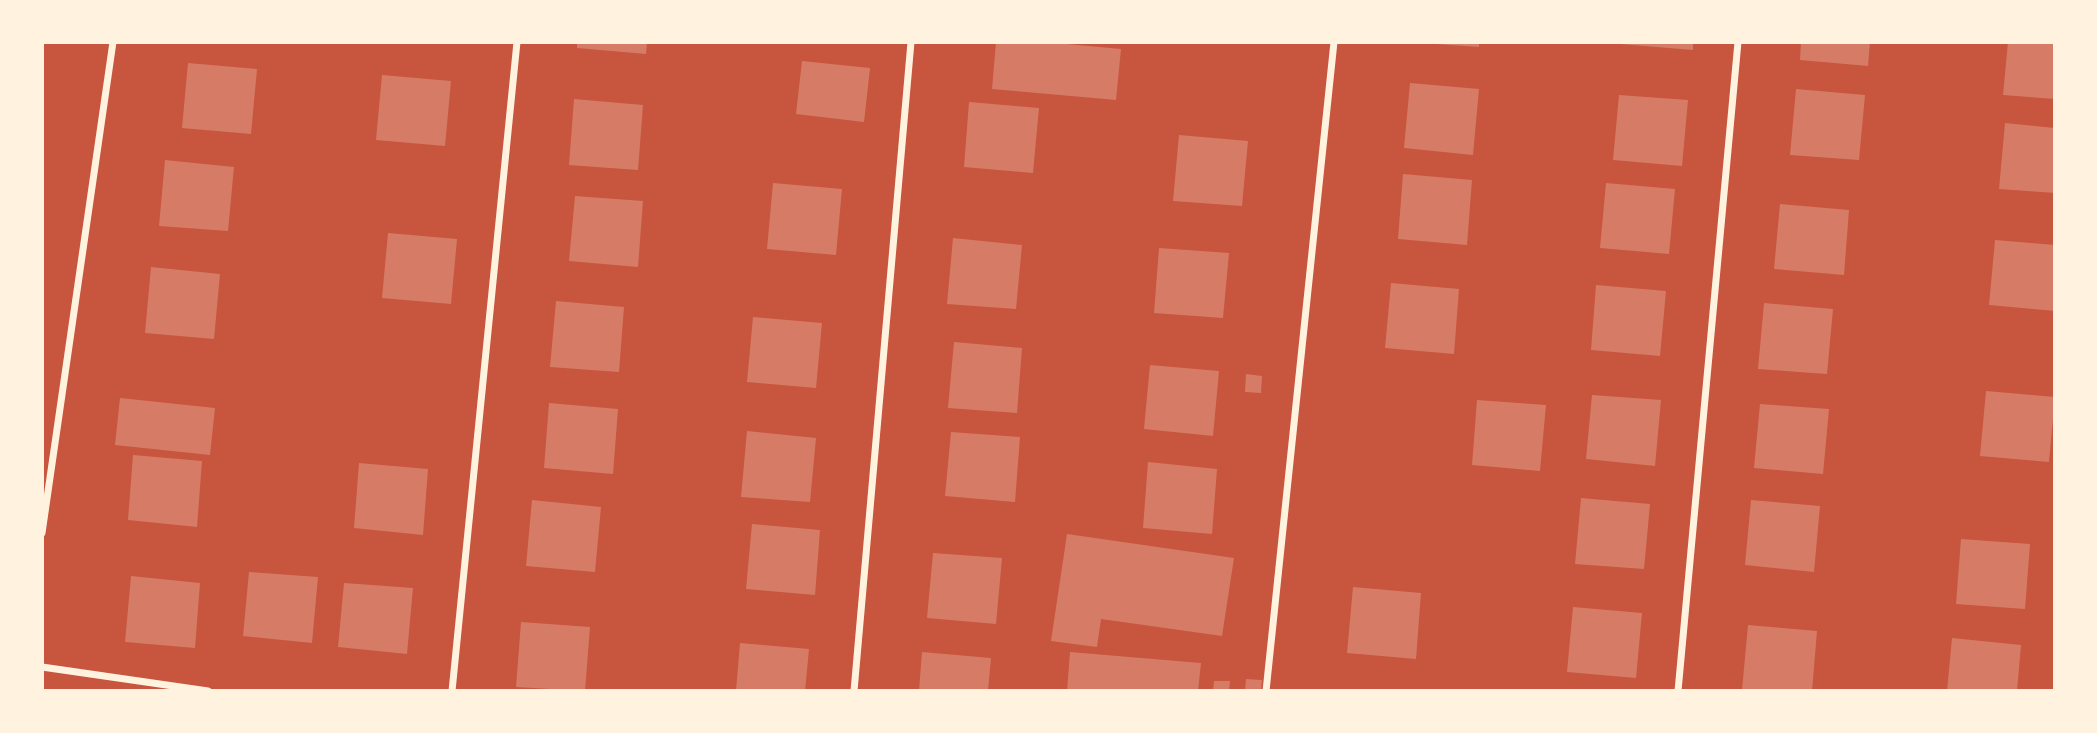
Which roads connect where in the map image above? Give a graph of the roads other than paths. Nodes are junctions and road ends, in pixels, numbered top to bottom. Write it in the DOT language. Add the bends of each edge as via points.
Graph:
graph roads {
  1 [pos="113,42"];
  2 [pos="517,42"];
  3 [pos="911,42"];
  4 [pos="1334,42"];
  5 [pos="1738,42"];
  6 [pos="42,533"];
  7 [pos="42,667"];
  8 [pos="208,691"];
  9 [pos="452,691"];
  10 [pos="854,691"];
  11 [pos="1266,691"];
  12 [pos="1678,691"];
  1 -- 6 [label="street"];
  2 -- 9 [label="street"];
  3 -- 10 [label="street"];
  4 -- 11 [label="street"];
  5 -- 12 [label="street"];
  7 -- 8 [label="street"];
}
